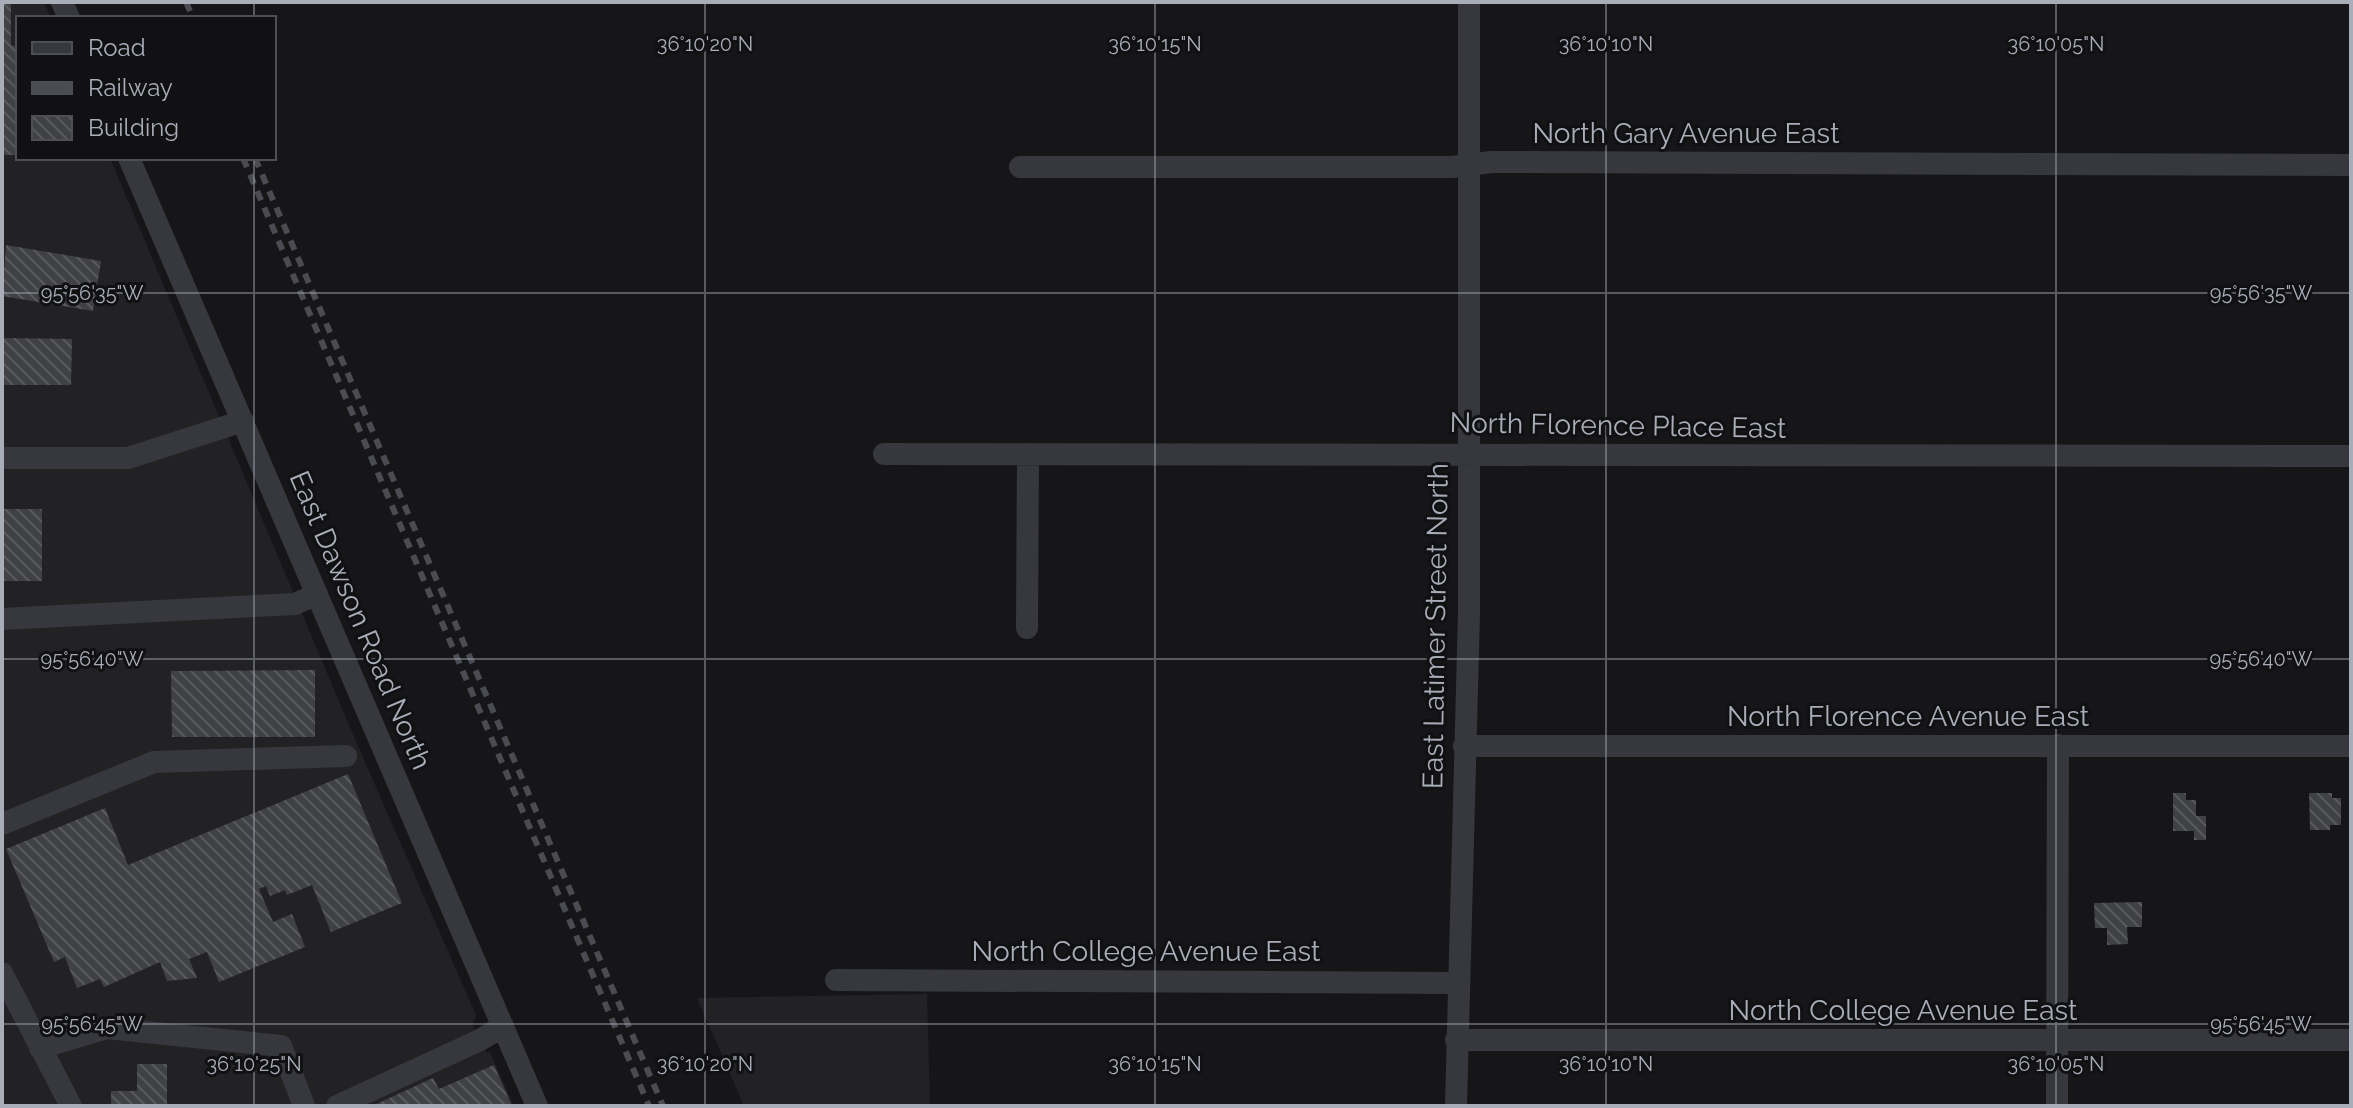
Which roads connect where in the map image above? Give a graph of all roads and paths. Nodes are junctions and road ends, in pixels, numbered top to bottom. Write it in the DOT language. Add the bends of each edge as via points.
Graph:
graph roads {
  1 [pos="1469,2"];
  2 [pos="130,160"];
  3 [pos="1469,165"];
  4 [pos="2351,165"];
  5 [pos="1020,167"];
  6 [pos="243,421"];
  7 [pos="884,454"];
  8 [pos="1028,454"];
  9 [pos="1468,456"];
  10 [pos="2351,456"];
  11 [pos="2,458"];
  12 [pos="317,594"];
  13 [pos="2,619"];
  14 [pos="1027,628"];
  15 [pos="2058,745"];
  16 [pos="1464,746"];
  17 [pos="2351,746"];
  18 [pos="346,756"];
  19 [pos="2,824"];
  20 [pos="2,973"];
  21 [pos="836,980"];
  22 [pos="1456,983"];
  23 [pos="503,1026"];
  24 [pos="1456,1040"];
  25 [pos="2058,1040"];
  26 [pos="2351,1040"];
  27 [pos="40,1048"];
  28 [pos="71,1106"];
  29 [pos="304,1106"];
  30 [pos="337,1106"];
  31 [pos="537,1106"];
  32 [pos="1456,1106"];
  33 [pos="2057,1106"];
  1 -- 3 [label="street, East Latimer Street North"];
  2 -- 6 [label="street, East Dawson Road North"];
  3 -- 4 [label="street, North Gary Avenue East"];
  3 -- 5 [label="street, North Gary Avenue East"];
  3 -- 9 [label="street, East Latimer Street North"];
  6 -- 11 [label="street" via="128,458"];
  6 -- 12 [label="street, East Dawson Road North"];
  7 -- 8 [label="street, North Florence Place East"];
  8 -- 9 [label="street, North Florence Place East"];
  8 -- 14 [label="street"];
  9 -- 10 [label="street, North Florence Place East"];
  9 -- 16 [label="street, East Latimer Street North"];
  12 -- 13 [label="street" via="295,604"];
  12 -- 23 [label="street, East Dawson Road North"];
  15 -- 16 [label="street, North Florence Avenue East"];
  15 -- 17 [label="street, North Florence Avenue East"];
  15 -- 25 [label="street"];
  16 -- 22 [label="street, East Latimer Street North"];
  18 -- 19 [label="street" via="154,762"];
  20 -- 27 [label="street"];
  21 -- 22 [label="street, North College Avenue East"];
  22 -- 24 [label="street, East Latimer Street North"];
  23 -- 30 [label="street"];
  23 -- 31 [label="street, East Dawson Road North"];
  24 -- 25 [label="street, North College Avenue East"];
  24 -- 32 [label="street, East Latimer Street North"];
  25 -- 26 [label="street, North College Avenue East"];
  25 -- 33 [label="street"];
  27 -- 28 [label="street"];
  27 -- 29 [label="street" via="107,1028 281,1046"];
}
